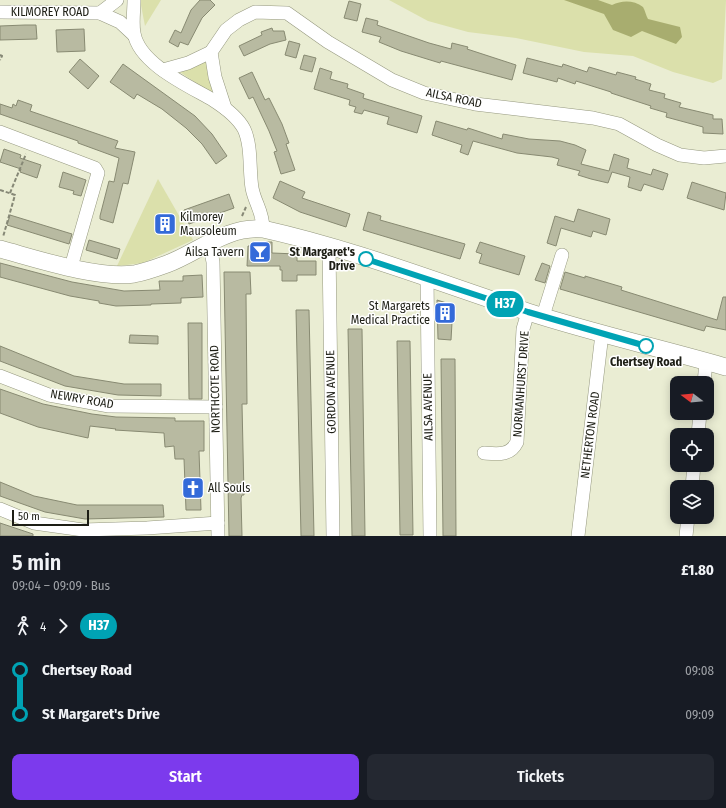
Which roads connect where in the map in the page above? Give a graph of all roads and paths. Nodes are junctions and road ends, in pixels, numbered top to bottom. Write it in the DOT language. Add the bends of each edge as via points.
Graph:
graph roads {
  1 [pos="117,0"];
  2 [pos="134,0"];
  3 [pos="0,12"];
  4 [pos="100,13"];
  5 [pos="134,35"];
  6 [pos="211,52"];
  7 [pos="0,55"];
  8 [pos="0,60"];
  9 [pos="163,70"];
  10 [pos="226,108"];
  11 [pos="0,132"];
  12 [pos="30,143"];
  13 [pos="726,156"];
  14 [pos="0,190"];
  15 [pos="10,194"];
  16 [pos="263,229"];
  17 [pos="209,242"];
  18 [pos="1,244"];
  19 [pos="329,248"];
  20 [pos="562,255"];
  21 [pos="71,267"];
  22 [pos="427,277"];
  23 [pos="536,314"];
  24 [pos="602,334"];
  25 [pos="706,362"];
  26 [pos="726,367"];
  27 [pos="0,376"];
  28 [pos="705,376"];
  29 [pos="216,407"];
  30 [pos="484,453"];
  31 [pos="0,509"];
  32 [pos="218,523"];
  33 [pos="687,524"];
  34 [pos="218,536"];
  35 [pos="333,536"];
  36 [pos="430,536"];
  37 [pos="578,536"];
  38 [pos="686,536"];
  1 -- 4 [label="street, KILMOREY ROAD"];
  2 -- 5 [label="street"];
  3 -- 4 [label="street, KILMOREY ROAD"];
  4 -- 5 [label="street, KILMOREY ROAD" via="120,22"];
  5 -- 9 [label="street" via="145,56"];
  6 -- 9 [label="street, AILSA ROAD" via="188,64"];
  6 -- 10 [label="street" via="215,77"];
  6 -- 13 [label="street, AILSA ROAD" via="226,30 239,20 255,12 287,13 328,42 392,80 424,93 475,104 593,118 619,124 657,145 680,154 704,158"];
  7 -- 8 [label="path"];
  9 -- 10 [label="street"];
  10 -- 16 [label="street" via="244,129 249,148 253,194 263,219"];
  11 -- 12 [label="street"];
  12 -- 15 [label="path"];
  12 -- 21 [label="street" via="93,165 98,173"];
  14 -- 15 [label="path"];
  15 -- 18 [label="path" via="15,195"];
  16 -- 17 [label="main road" via="241,230"];
  16 -- 19 [label="main road"];
  17 -- 21 [label="main road" via="182,258 134,274 102,273"];
  17 -- 29 [label="street, NORTHCOTE ROAD" via="213,262"];
  18 -- 21 [label="main road"];
  19 -- 22 [label="main road"];
  19 -- 35 [label="street, GORDON AVENUE"];
  20 -- 23 [label="street, NORMANHURST DRIVE"];
  22 -- 23 [label="main road"];
  22 -- 36 [label="street, AILSA AVENUE"];
  23 -- 24 [label="main road"];
  23 -- 30 [label="street, NORMANHURST DRIVE" via="523,329 517,442 514,449 502,454"];
  24 -- 25 [label="main road"];
  24 -- 37 [label="street, NETHERTON ROAD"];
  25 -- 26 [label="main road"];
  25 -- 28 [label="street"];
  27 -- 29 [label="street, NEWRY ROAD" via="49,395 109,406"];
  29 -- 32 [label="street, NORTHCOTE ROAD"];
  31 -- 32 [label="street" via="34,523 83,530"];
  32 -- 34 [label="street, NORTHCOTE ROAD"];
  33 -- 38 [label="street"];
}
